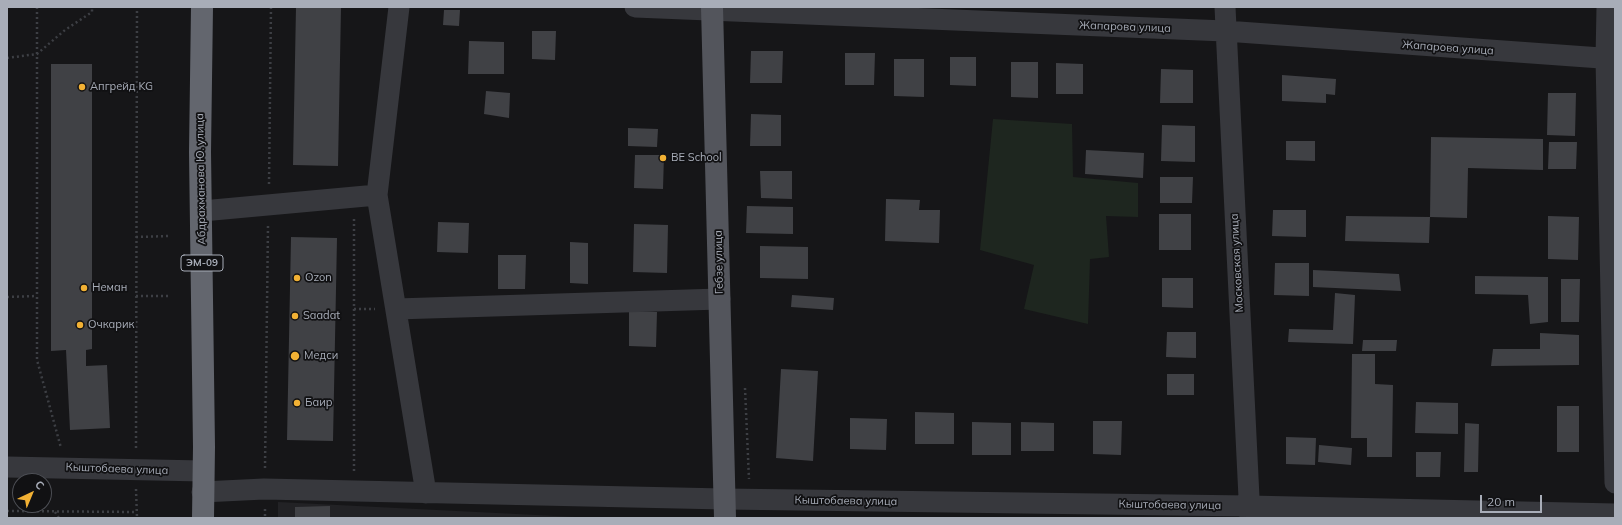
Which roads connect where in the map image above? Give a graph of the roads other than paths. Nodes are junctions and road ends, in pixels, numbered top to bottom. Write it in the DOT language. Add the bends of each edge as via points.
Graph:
graph roads {
  1 [pos="202,7"];
  2 [pos="399,7"];
  3 [pos="635,7"];
  4 [pos="1225,7"];
  5 [pos="1607,7"];
  6 [pos="712,9"];
  7 [pos="1225,32"];
  8 [pos="1611,59"];
  9 [pos="377,195"];
  10 [pos="202,211"];
  11 [pos="720,299"];
  12 [pos="396,309"];
  13 [pos="7,466"];
  14 [pos="203,481"];
  15 [pos="1615,484"];
  16 [pos="426,493"];
  17 [pos="725,509"];
  18 [pos="1250,512"];
  19 [pos="1615,514"];
  20 [pos="203,518"];
  1 -- 10 [label="highway, Абдрахманова Ю. улица / ЭМ-09"];
  2 -- 9 [label="street"];
  3 -- 6 [label="street, Жапарова улица"];
  4 -- 7 [label="street, Московская улица"];
  5 -- 8 [label="street"];
  6 -- 7 [label="street, Жапарова улица"];
  6 -- 11 [label="main road, Гебзе улица"];
  7 -- 8 [label="street, Жапарова улица"];
  7 -- 18 [label="street, Московская улица"];
  8 -- 15 [label="street"];
  9 -- 10 [label="street"];
  9 -- 12 [label="street"];
  10 -- 14 [label="highway, Абдрахманова Ю. улица / ЭМ-09"];
  11 -- 12 [label="street"];
  11 -- 17 [label="main road, Гебзе улица"];
  12 -- 16 [label="street"];
  13 -- 14 [label="street, Кыштобаева улица" via="136,471"];
  14 -- 16 [label="street, Кыштобаева улица" via="264,489"];
  14 -- 20 [label="highway, Абдрахманова Ю. улица / ЭМ-09"];
  16 -- 17 [label="street, Кыштобаева улица"];
  17 -- 18 [label="street, Кыштобаева улица"];
  18 -- 19 [label="street, Кыштобаева улица"];
}
